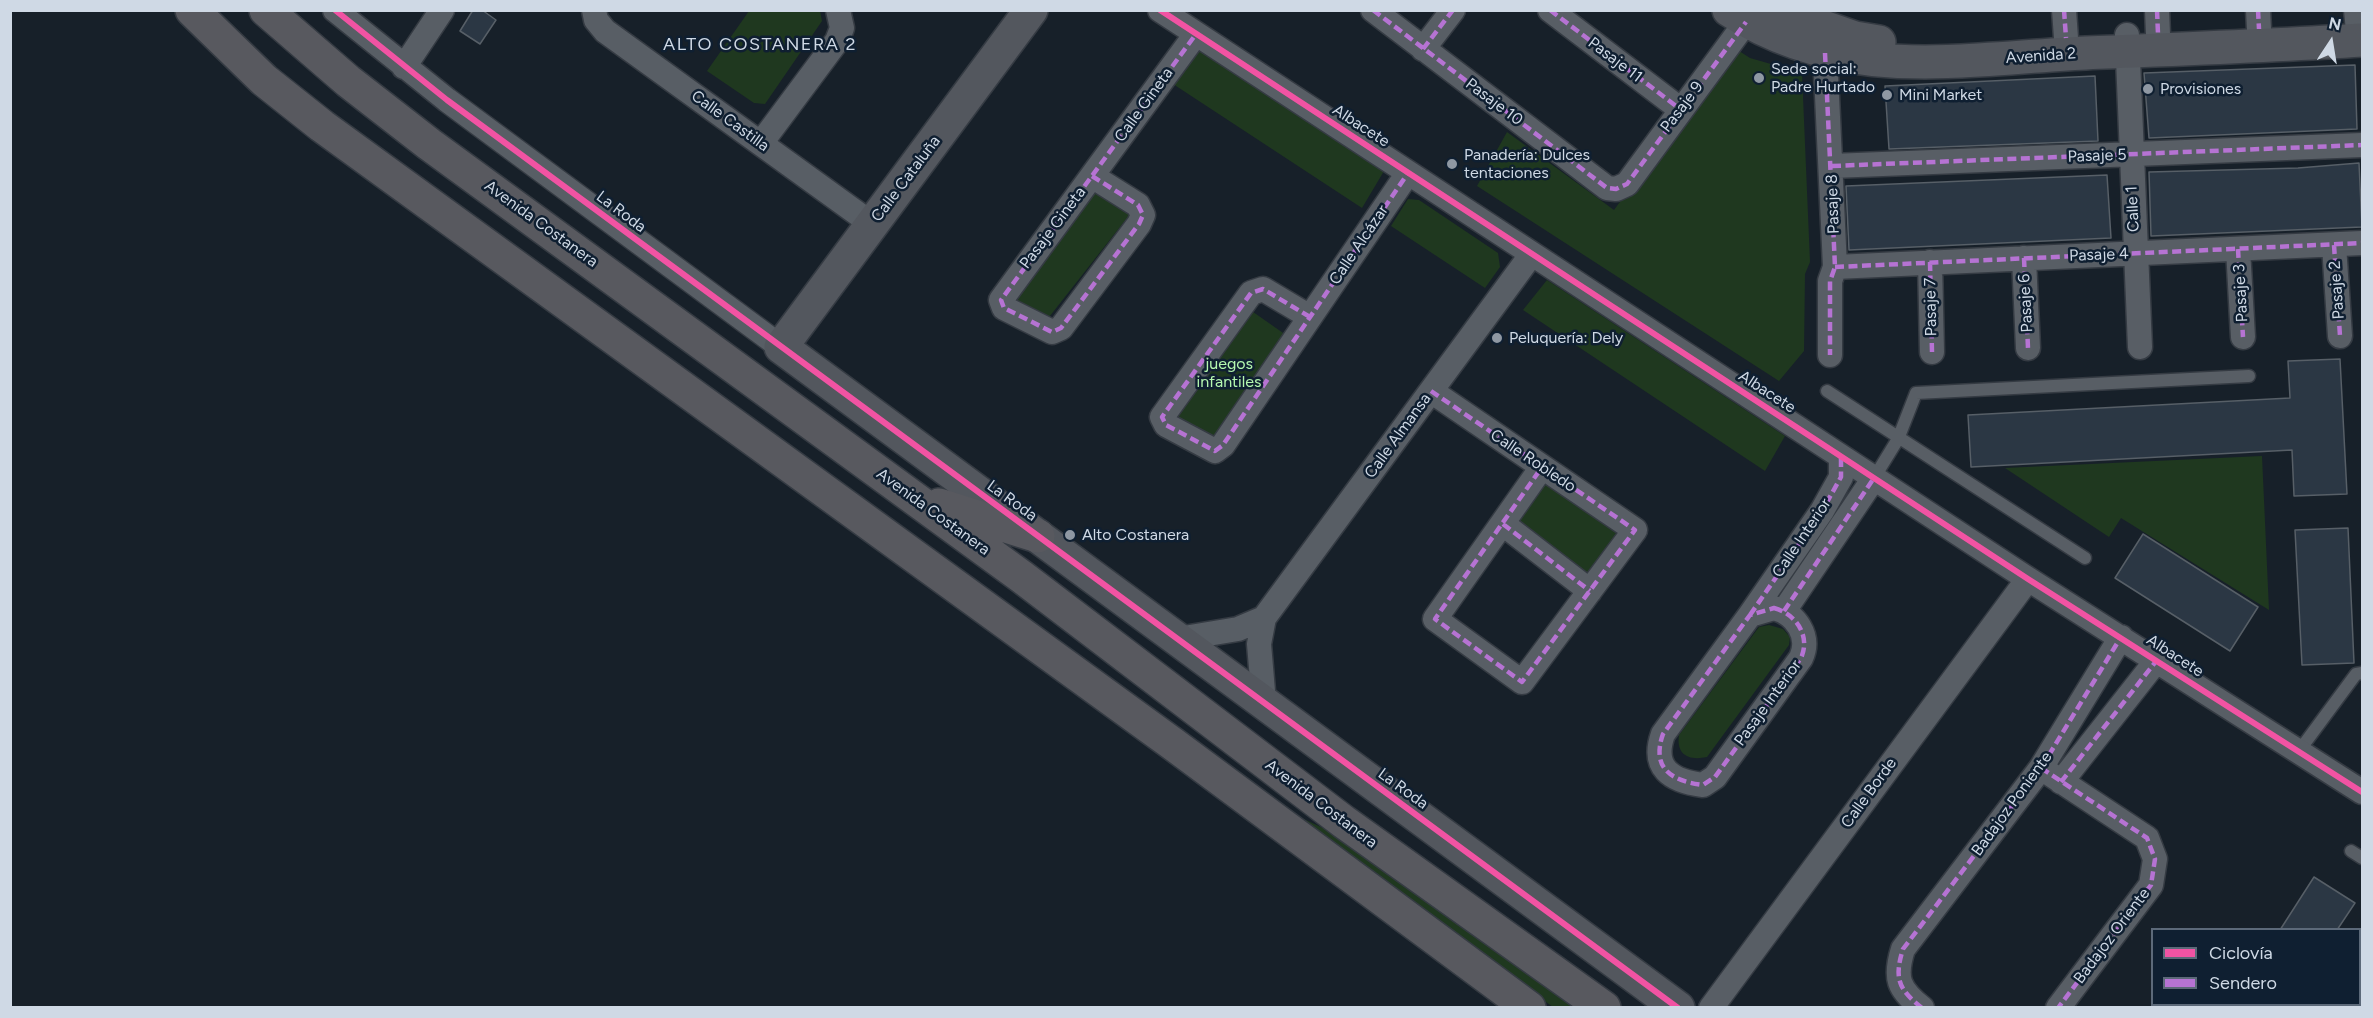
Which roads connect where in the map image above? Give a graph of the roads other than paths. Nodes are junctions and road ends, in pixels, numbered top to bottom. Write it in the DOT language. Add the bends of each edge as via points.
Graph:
graph roads {
  1 [pos="192,10"];
  2 [pos="266,10"];
  3 [pos="335,10"];
  4 [pos="442,10"];
  5 [pos="1031,10"];
  6 [pos="1160,10"];
  7 [pos="1373,10"];
  8 [pos="1453,10"];
  9 [pos="1550,10"];
  10 [pos="594,12"];
  11 [pos="1750,14"];
  12 [pos="840,16"];
  13 [pos="2258,20"];
  14 [pos="2065,24"];
  15 [pos="2359,27"];
  16 [pos="2142,33"];
  17 [pos="1196,34"];
  18 [pos="1423,49"];
  19 [pos="1825,53"];
  20 [pos="404,67"];
  21 [pos="1680,109"];
  22 [pos="761,143"];
  23 [pos="2362,145"];
  24 [pos="2131,154"];
  25 [pos="1832,166"];
  26 [pos="1408,173"];
  27 [pos="1092,176"];
  28 [pos="1616,189"];
  29 [pos="872,224"];
  30 [pos="2362,243"];
  31 [pos="2334,245"];
  32 [pos="2238,249"];
  33 [pos="2135,254"];
  34 [pos="1532,255"];
  35 [pos="2024,258"];
  36 [pos="1930,262"];
  37 [pos="1835,267"];
  38 [pos="1310,316"];
  39 [pos="2340,336"];
  40 [pos="2243,337"];
  41 [pos="781,347"];
  42 [pos="2140,347"];
  43 [pos="2028,348"];
  44 [pos="1932,352"];
  45 [pos="1830,355"];
  46 [pos="2249,376"];
  47 [pos="1431,391"];
  48 [pos="1827,391"];
  49 [pos="1898,439"];
  50 [pos="1841,457"];
  51 [pos="1542,467"];
  52 [pos="1874,478"];
  53 [pos="912,496"];
  54 [pos="1503,524"];
  55 [pos="1038,536"];
  56 [pos="2085,558"];
  57 [pos="2028,579"];
  58 [pos="1590,591"];
  59 [pos="1784,611"];
  60 [pos="1750,615"];
  61 [pos="1264,618"];
  62 [pos="2121,637"];
  63 [pos="1178,639"];
  64 [pos="2157,660"];
  65 [pos="2362,674"];
  66 [pos="1264,703"];
  67 [pos="2299,751"];
  68 [pos="2041,768"];
  69 [pos="2061,782"];
  70 [pos="2362,792"];
  71 [pos="2351,851"];
  72 [pos="2362,858"];
  73 [pos="1529,1008"];
  74 [pos="1604,1008"];
  75 [pos="1678,1008"];
  76 [pos="1711,1008"];
  77 [pos="1922,1008"];
  78 [pos="2058,1008"];
  1 -- 73 [label="main road" via="264,80 322,126 1164,737"];
  2 -- 53 [label="main road, Avenida Costanera" via="405,126"];
  3 -- 20 [label="street, La Roda"];
  4 -- 20 [label="street"];
  5 -- 29 [label="street, Calle Cataluña"];
  6 -- 17 [label="street, Albacete"];
  7 -- 18 [label="street, Pasaje 10"];
  8 -- 18 [label="street"];
  9 -- 21 [label="street, Pasaje 11"];
  10 -- 22 [label="street, Calle Castilla" via="605,32"];
  11 -- 14 [label="street, Avenida 2" via="1855,38 1936,44"];
  11 -- 19 [label="street, Avenida 2" via="1792,43"];
  11 -- 21 [label="street, Pasaje 9"];
  12 -- 22 [label="street" via="837,41"];
  13 -- 15 [label="street, Avenida 2"];
  13 -- 16 [label="street, Avenida 2"];
  14 -- 16 [label="street, Avenida 2"];
  15 -- 16 [label="street, Avenida 2"];
  16 -- 19 [label="street, Avenida 2" via="1933,64"];
  16 -- 24 [label="street, Calle 1"];
  17 -- 26 [label="street, Albacete"];
  17 -- 27 [label="street, Calle Gineta"];
  18 -- 28 [label="street, Pasaje 10" via="1607,188"];
  19 -- 25 [label="street, Pasaje 8"];
  20 -- 41 [label="street, La Roda"];
  21 -- 28 [label="street, Pasaje 9" via="1627,184"];
  22 -- 29 [label="street, Calle Castilla"];
  23 -- 24 [label="street, Pasaje 5"];
  24 -- 25 [label="street, Pasaje 5"];
  24 -- 33 [label="street, Calle 1"];
  25 -- 37 [label="street, Pasaje 8"];
  26 -- 34 [label="street, Albacete"];
  26 -- 38 [label="street, Calle Alcázar"];
  27 -- 27 [label="street, Pasaje Gineta" via="1000,300 1004,308 1052,332 1061,328 1143,215 1138,205"];
  29 -- 41 [label="street, Calle Cataluña"];
  30 -- 31 [label="street, Pasaje 4"];
  31 -- 32 [label="street, Pasaje 4"];
  31 -- 39 [label="street, Pasaje 2"];
  32 -- 33 [label="street, Pasaje 4"];
  32 -- 40 [label="street, Pasaje 3"];
  33 -- 35 [label="street, Pasaje 4"];
  33 -- 42 [label="street, Calle 1"];
  34 -- 47 [label="street, Calle Almansa"];
  34 -- 50 [label="street, Albacete"];
  35 -- 36 [label="street, Pasaje 4"];
  35 -- 43 [label="street, Pasaje 6"];
  36 -- 37 [label="street, Pasaje 4"];
  36 -- 44 [label="street, Pasaje 7"];
  37 -- 45 [label="street, Pasaje 8" via="1830,281"];
  38 -- 38 [label="street, Calle Alcázar" via="1263,289 1251,293 1162,417 1166,425 1215,451"];
  41 -- 55 [label="street, La Roda"];
  46 -- 49 [label="lane" via="1916,393"];
  47 -- 51 [label="street, Calle Robledo"];
  47 -- 61 [label="street, Calle Almansa"];
  48 -- 49 [label="lane"];
  49 -- 52 [label="lane"];
  49 -- 56 [label="lane"];
  50 -- 52 [label="street, Albacete"];
  50 -- 60 [label="street, Calle Interior" via="1841,477 1822,511"];
  51 -- 54 [label="street"];
  51 -- 58 [label="street, Calle Robledo" via="1635,530"];
  52 -- 57 [label="street, Albacete"];
  52 -- 59 [label="street, Calle Interior"];
  53 -- 55 [label="main road"];
  53 -- 74 [label="main road, Avenida Costanera" via="1344,822"];
  54 -- 58 [label="street"];
  54 -- 58 [label="street" via="1435,619 1522,682"];
  55 -- 63 [label="street, La Roda"];
  57 -- 62 [label="street, Albacete"];
  57 -- 76 [label="street, Calle Borde"];
  59 -- 60 [label="street" via="1774,608"];
  59 -- 60 [label="street, Pasaje Interior" via="1802,630 1801,658 1715,777 1703,785 1678,780 1659,760 1657,749 1663,734"];
  61 -- 63 [label="street" via="1239,629"];
  61 -- 66 [label="street, Calle Almansa" via="1259,644"];
  62 -- 64 [label="street, Albacete"];
  62 -- 68 [label="street, Badajoz Poniente"];
  63 -- 66 [label="street, La Roda"];
  64 -- 67 [label="street, Albacete"];
  64 -- 69 [label="street, Badajoz Poniente"];
  65 -- 67 [label="lane" via="2356,674"];
  66 -- 75 [label="street, La Roda"];
  67 -- 70 [label="street, Albacete"];
  68 -- 69 [label="street"];
  68 -- 77 [label="street, Badajoz Poniente" via="1904,949 1898,967 1900,983 1906,995"];
  69 -- 78 [label="street, Badajoz Oriente" via="2147,838 2155,859 2151,885"];
  71 -- 72 [label="lane"];
}
